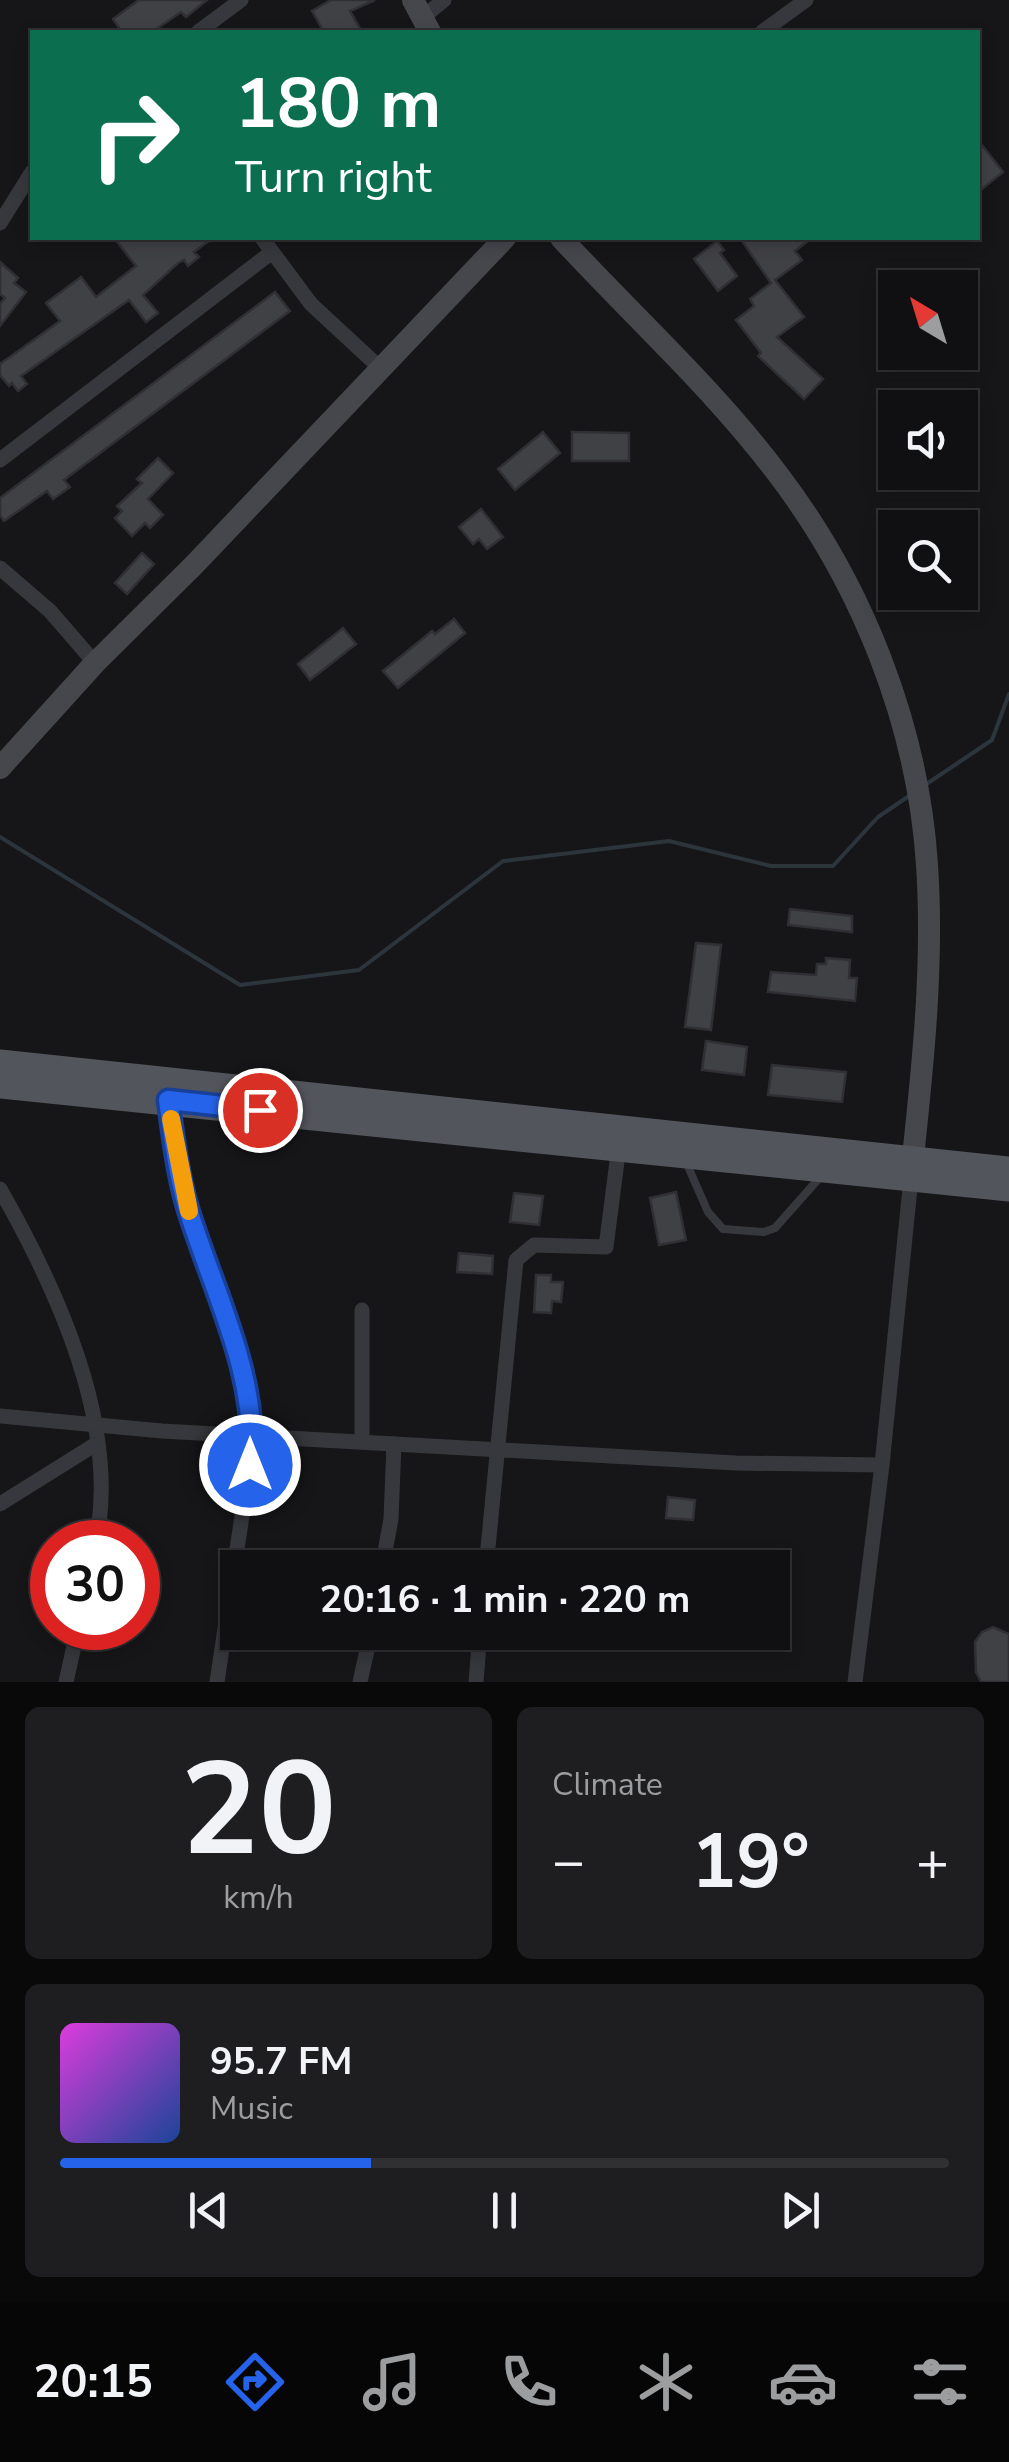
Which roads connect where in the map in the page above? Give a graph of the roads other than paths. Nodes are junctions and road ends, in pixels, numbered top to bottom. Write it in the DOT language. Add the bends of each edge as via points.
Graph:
graph roads {
  1 [pos="241,0"];
  2 [pos="444,0"];
  3 [pos="806,0"];
  4 [pos="422,17"];
  5 [pos="201,30"];
  6 [pos="765,30"];
  7 [pos="30,175"];
  8 [pos="0,223"];
  9 [pos="263,240"];
  10 [pos="503,240"];
  11 [pos="564,240"];
  12 [pos="272,252"];
  13 [pos="379,367"];
  14 [pos="0,460"];
  15 [pos="0,568"];
  16 [pos="95,663"];
  17 [pos="0,768"];
  18 [pos="0,1062"];
  19 [pos="0,1086"];
  20 [pos="168,1100"];
  21 [pos="618,1146"];
  22 [pos="683,1153"];
  23 [pos="912,1168"];
  24 [pos="828,1169"];
  25 [pos="1009,1169"];
  26 [pos="1009,1189"];
  27 [pos="0,1190"];
  28 [pos="362,1310"];
  29 [pos="0,1416"];
  30 [pos="93,1424"];
  31 [pos="254,1436"];
  32 [pos="362,1440"];
  33 [pos="96,1444"];
  34 [pos="394,1444"];
  35 [pos="496,1448"];
  36 [pos="882,1465"];
  37 [pos="0,1504"];
  38 [pos="98,1520"];
  39 [pos="385,1550"];
  40 [pos="488,1550"];
  41 [pos="73,1650"];
  42 [pos="367,1650"];
  43 [pos="479,1650"];
  44 [pos="66,1682"];
  45 [pos="218,1682"];
  46 [pos="360,1682"];
  47 [pos="476,1682"];
  48 [pos="855,1682"];
  1 -- 5 [label="street"];
  2 -- 4 [label="street"];
  3 -- 6 [label="street"];
  7 -- 8 [label="street"];
  9 -- 12 [label="street"];
  10 -- 13 [label="street"];
  11 -- 23 [label="street" via="778,474 821,536 886,676 910,748 927,867 928,984"];
  12 -- 13 [label="street" via="311,304"];
  12 -- 14 [label="street"];
  13 -- 16 [label="street"];
  15 -- 16 [label="street"];
  16 -- 17 [label="street"];
  18 -- 23 [label="main road"];
  19 -- 20 [label="main road"];
  20 -- 21 [label="main road"];
  20 -- 31 [label="street" via="187,1205 245,1385"];
  21 -- 22 [label="main road"];
  21 -- 35 [label="street" via="606,1247 534,1244 516,1260"];
  22 -- 24 [label="main road"];
  22 -- 24 [label="lane" via="708,1212 723,1229 775,1228"];
  23 -- 24 [label="main road"];
  23 -- 25 [label="main road"];
  23 -- 26 [label="main road"];
  23 -- 36 [label="street"];
  27 -- 30 [label="street" via="36,1252 69,1332"];
  28 -- 32 [label="street"];
  29 -- 30 [label="street"];
  30 -- 31 [label="street"];
  30 -- 33 [label="street"];
  31 -- 32 [label="street"];
  31 -- 45 [label="street"];
  32 -- 34 [label="street"];
  33 -- 37 [label="street"];
  33 -- 38 [label="street" via="102,1479"];
  34 -- 35 [label="street"];
  34 -- 39 [label="street"];
  35 -- 36 [label="street"];
  35 -- 40 [label="street"];
  36 -- 48 [label="street"];
  41 -- 44 [label="street"];
  42 -- 46 [label="street"];
  43 -- 47 [label="street"];
}
